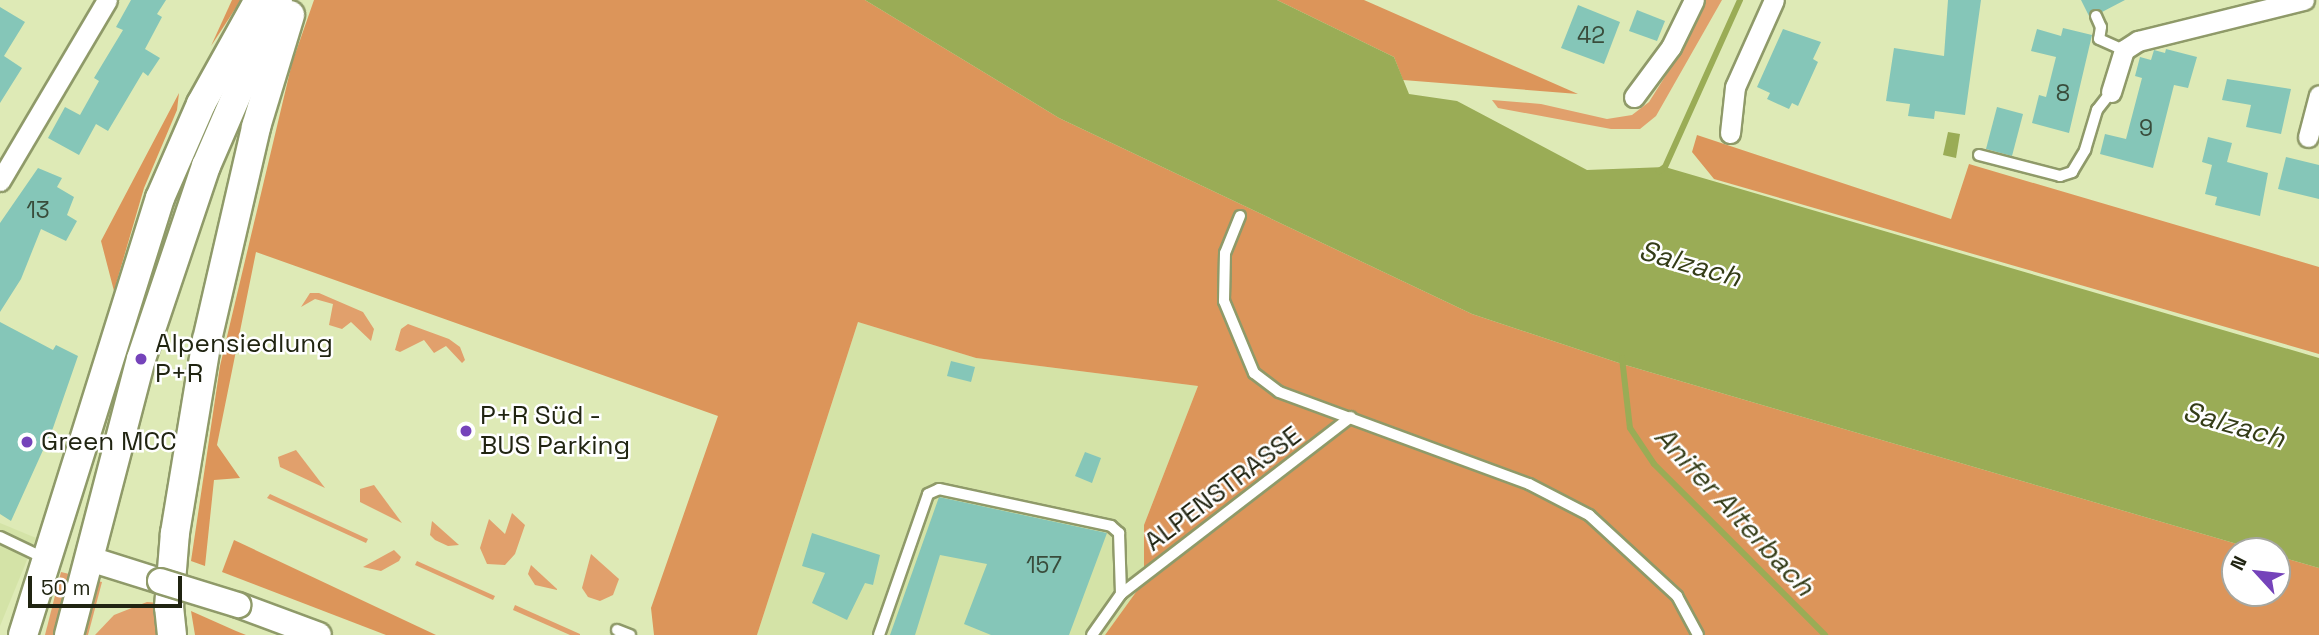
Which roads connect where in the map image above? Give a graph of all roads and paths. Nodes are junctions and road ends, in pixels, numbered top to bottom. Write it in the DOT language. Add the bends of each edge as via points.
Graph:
graph roads {
  1 [pos="107,0"];
  2 [pos="259,0"];
  3 [pos="278,0"];
  4 [pos="294,0"];
  5 [pos="1694,0"];
  6 [pos="1774,0"];
  7 [pos="2304,0"];
  8 [pos="2096,16"];
  9 [pos="2124,50"];
  10 [pos="2111,92"];
  11 [pos="2319,95"];
  12 [pos="1634,97"];
  13 [pos="1730,133"];
  14 [pos="2308,137"];
  15 [pos="1979,155"];
  16 [pos="0,181"];
  17 [pos="1240,216"];
  18 [pos="1351,417"];
  19 [pos="1,541"];
  20 [pos="90,559"];
  21 [pos="50,561"];
  22 [pos="1121,593"];
  23 [pos="23,635"];
  24 [pos="69,635"];
  25 [pos="172,635"];
  26 [pos="319,635"];
  27 [pos="618,635"];
  28 [pos="630,635"];
  29 [pos="879,635"];
  30 [pos="1092,635"];
  31 [pos="1699,635"];
  1 -- 16 [label="street"];
  2 -- 21 [label="main road" via="201,104 160,198"];
  3 -- 20 [label="main road" via="206,166 141,359"];
  4 -- 25 [label="main road" via="256,127 207,340 175,533 169,607"];
  5 -- 12 [label="street" via="1671,47"];
  6 -- 13 [label="street" via="1735,87"];
  7 -- 9 [label="street" via="2138,41"];
  8 -- 9 [label="lane" via="2101,27 2099,39"];
  9 -- 10 [label="street"];
  10 -- 15 [label="lane" via="2097,110 2085,150 2071,172 2060,176"];
  11 -- 14 [label="street"];
  17 -- 18 [label="lane" via="1225,253 1224,301 1254,373 1279,392"];
  18 -- 22 [label="lane, ALPENSTRASSE"];
  18 -- 31 [label="lane" via="1529,484 1589,515 1677,596"];
  19 -- 21 [label="lane"];
  20 -- 24 [label="main road"];
  20 -- 26 [label="street, bridge"];
  21 -- 23 [label="main road"];
  22 -- 29 [label="lane" via="1119,533 1111,526 939,489 928,494"];
  22 -- 30 [label="lane, ALPENSTRASSE"];
  27 -- 28 [label="lane" via="617,630"];
}
